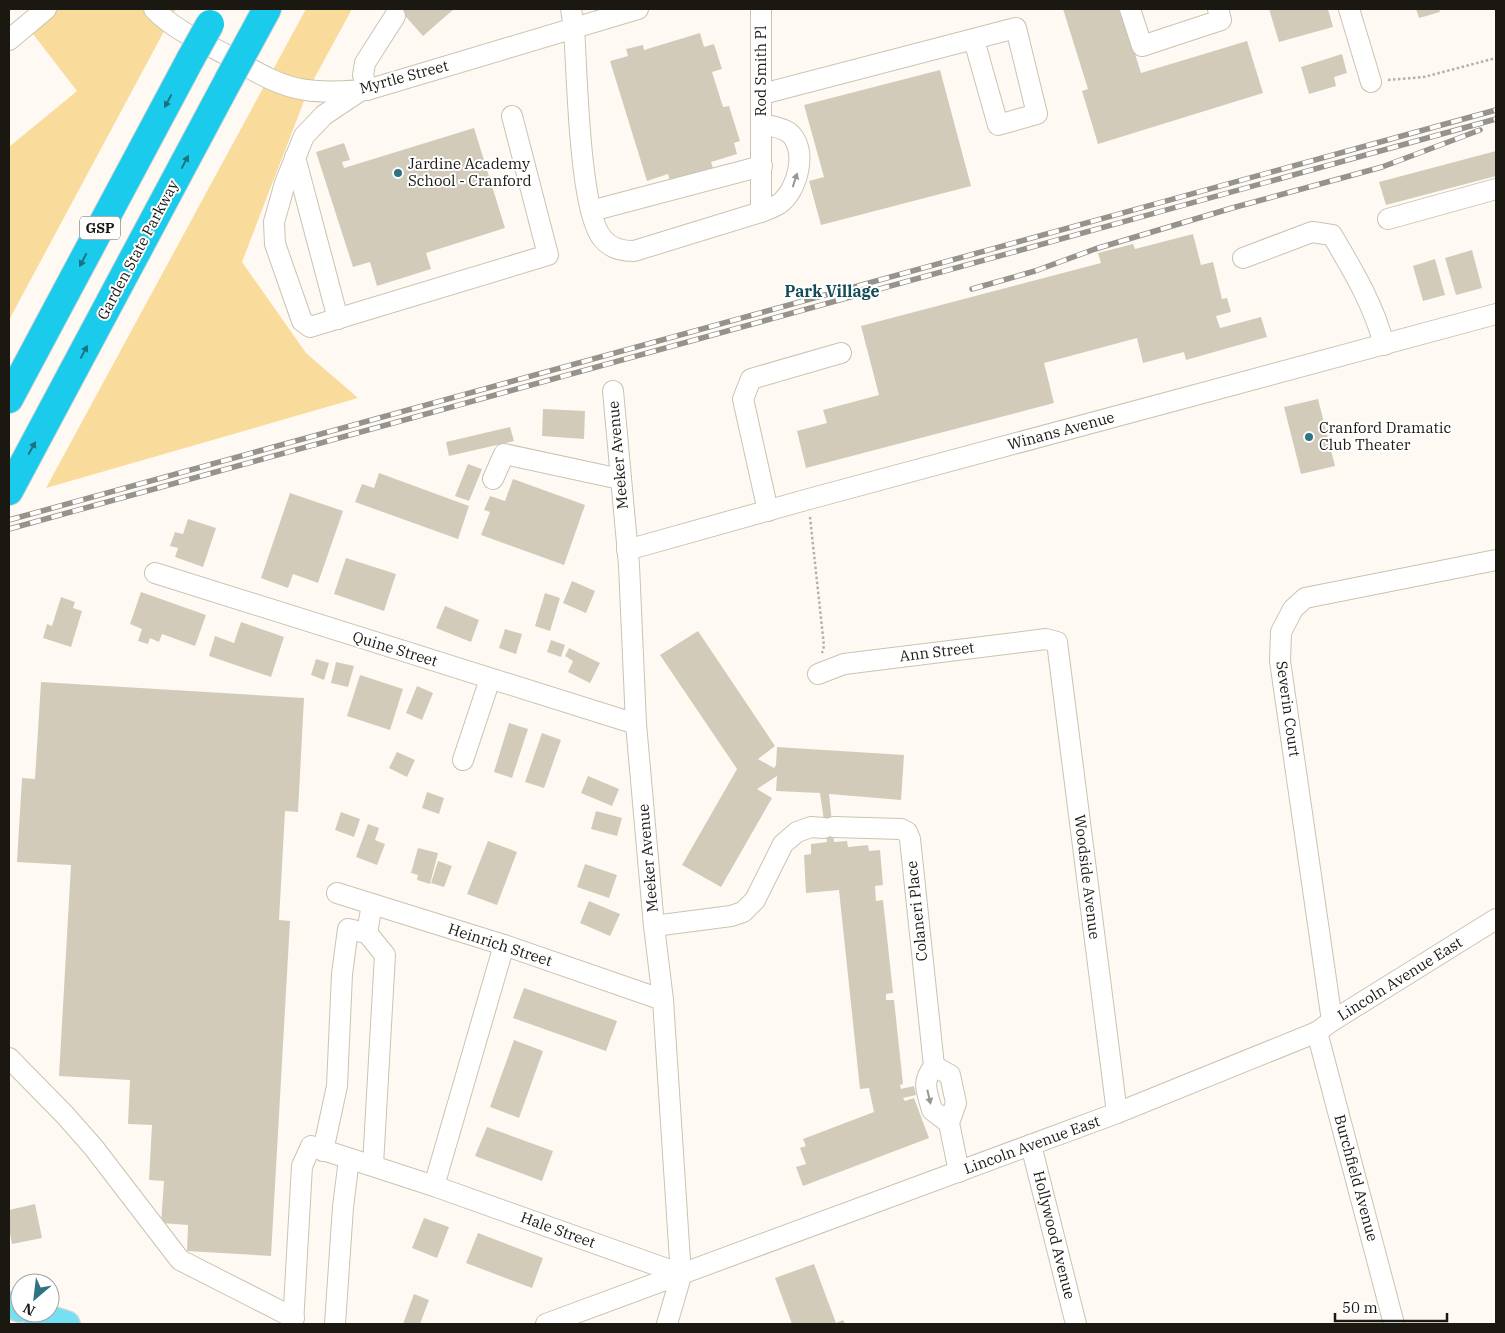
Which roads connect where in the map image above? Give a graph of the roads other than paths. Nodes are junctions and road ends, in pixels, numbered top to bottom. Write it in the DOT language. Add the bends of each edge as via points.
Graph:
graph roads {
  1 [pos="46,9"];
  2 [pos="154,9"];
  3 [pos="267,9"];
  4 [pos="638,9"];
  5 [pos="761,9"];
  6 [pos="1130,9"];
  7 [pos="1218,9"];
  8 [pos="1349,9"];
  9 [pos="214,16"];
  10 [pos="395,16"];
  11 [pos="572,18"];
  12 [pos="9,40"];
  13 [pos="974,40"];
  14 [pos="1371,82"];
  15 [pos="363,90"];
  16 [pos="762,94"];
  17 [pos="512,116"];
  18 [pos="762,129"];
  19 [pos="295,157"];
  20 [pos="762,166"];
  21 [pos="1496,189"];
  22 [pos="591,211"];
  23 [pos="761,212"];
  24 [pos="1388,219"];
  25 [pos="1243,258"];
  26 [pos="1496,314"];
  27 [pos="338,319"];
  28 [pos="1384,345"];
  29 [pos="841,353"];
  30 [pos="613,390"];
  31 [pos="9,398"];
  32 [pos="493,479"];
  33 [pos="620,480"];
  34 [pos="9,490"];
  35 [pos="768,511"];
  36 [pos="627,550"];
  37 [pos="1496,560"];
  38 [pos="155,573"];
  39 [pos="1057,642"];
  40 [pos="818,674"];
  41 [pos="490,679"];
  42 [pos="636,724"];
  43 [pos="463,760"];
  44 [pos="337,893"];
  45 [pos="372,904"];
  46 [pos="1496,918"];
  47 [pos="654,926"];
  48 [pos="367,933"];
  49 [pos="504,945"];
  50 [pos="663,1000"];
  51 [pos="1325,1026"];
  52 [pos="9,1058"];
  53 [pos="1117,1113"];
  54 [pos="1031,1145"];
  55 [pos="317,1148"];
  56 [pos="349,1159"];
  57 [pos="373,1165"];
  58 [pos="959,1172"];
  59 [pos="434,1186"];
  60 [pos="681,1274"];
  61 [pos="293,1321"];
  62 [pos="335,1324"];
  63 [pos="546,1324"];
  64 [pos="667,1324"];
  65 [pos="1076,1324"];
  66 [pos="1394,1324"];
  1 -- 12 [label="street"];
  2 -- 15 [label="street, Myrtle Street" via="180,30 276,82 306,90"];
  34 -- 3 [label="highway, Garden State Parkway / GSP, one-way, bridge"];
  4 -- 11 [label="street, Myrtle Street"];
  5 -- 16 [label="street, Rod Smith Pl"];
  6 -- 7 [label="street" via="1142,46 1221,20"];
  8 -- 14 [label="street"];
  9 -- 31 [label="highway, GSP, one-way, bridge"];
  10 -- 15 [label="street" via="365,62"];
  11 -- 15 [label="street, Myrtle Street"];
  11 -- 22 [label="street" via="584,178"];
  13 -- 13 [label="street" via="1016,28 1037,114 998,124"];
  13 -- 16 [label="street"];
  15 -- 19 [label="street" via="324,115 304,136"];
  16 -- 18 [label="street, Rod Smith Pl"];
  17 -- 27 [label="street" via="548,254"];
  18 -- 20 [label="street, Rod Smith Pl"];
  23 -- 18 [label="street, one-way" via="780,204 792,188 799,157 798,145 789,133 780,128"];
  19 -- 27 [label="street"];
  19 -- 27 [label="street" via="274,222 275,244 302,321 310,327"];
  20 -- 22 [label="street"];
  20 -- 23 [label="street, Rod Smith Pl"];
  21 -- 24 [label="street"];
  22 -- 23 [label="street" via="603,239 622,251 634,251"];
  25 -- 28 [label="street" via="1312,232 1332,235 1356,275"];
  26 -- 28 [label="street, Winans Avenue"];
  28 -- 35 [label="street, Winans Avenue"];
  29 -- 35 [label="street" via="752,379 743,399"];
  30 -- 33 [label="street, Meeker Avenue"];
  32 -- 33 [label="street" via="504,454"];
  33 -- 36 [label="street, Meeker Avenue"];
  35 -- 36 [label="street, Winans Avenue"];
  36 -- 42 [label="street, Meeker Avenue"];
  37 -- 51 [label="street, Severin Court" via="1304,598 1293,609 1281,632 1280,661"];
  38 -- 41 [label="street, Quine Street"];
  39 -- 40 [label="street, Ann Street" via="1046,639 844,664"];
  39 -- 53 [label="street, Woodside Avenue"];
  41 -- 42 [label="street, Quine Street"];
  41 -- 43 [label="street"];
  42 -- 47 [label="street, Meeker Avenue"];
  44 -- 45 [label="street, Heinrich Street"];
  45 -- 48 [label="street"];
  45 -- 49 [label="street, Heinrich Street"];
  46 -- 51 [label="street, Lincoln Avenue East"];
  47 -- 50 [label="street, Meeker Avenue"];
  47 -- 58 [label="street, Colaneri Place" via="743,912 755,900 783,844 796,832 811,827 901,829 907,832 934,1066 925,1082 932,1110 949,1123"];
  48 -- 55 [label="street" via="348,930 342,974 337,1086"];
  48 -- 57 [label="street" via="385,955"];
  49 -- 50 [label="street, Heinrich Street"];
  49 -- 59 [label="street"];
  50 -- 60 [label="street, Meeker Avenue"];
  51 -- 53 [label="street, Lincoln Avenue East"];
  51 -- 66 [label="street, Burchfield Avenue"];
  52 -- 61 [label="street" via="94,1148 180,1260"];
  53 -- 54 [label="street, Lincoln Avenue East"];
  54 -- 58 [label="street, Lincoln Avenue East"];
  54 -- 65 [label="street, Hollywood Avenue"];
  55 -- 56 [label="street, Hale Street"];
  55 -- 61 [label="street" via="302,1166"];
  56 -- 57 [label="street, Hale Street"];
  56 -- 62 [label="street"];
  57 -- 59 [label="street, Hale Street"];
  58 -- 60 [label="street, Lincoln Avenue East"];
  59 -- 60 [label="street, Hale Street"];
  60 -- 63 [label="street, Lincoln Avenue East"];
  60 -- 64 [label="street, Meeker Avenue"];
}
